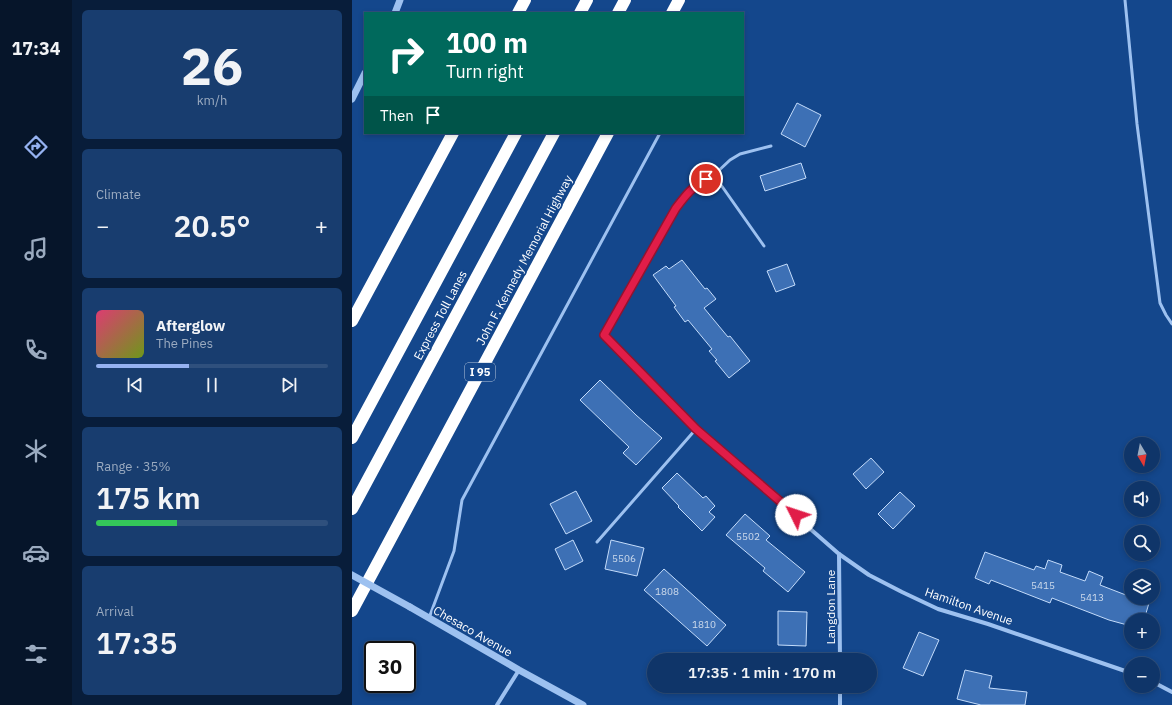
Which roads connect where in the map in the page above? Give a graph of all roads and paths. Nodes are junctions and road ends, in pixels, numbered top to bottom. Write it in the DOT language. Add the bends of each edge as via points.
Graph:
graph roads {
  1 [pos="400,0"];
  2 [pos="525,0"];
  3 [pos="587,0"];
  4 [pos="625,0"];
  5 [pos="679,0"];
  6 [pos="1125,0"];
  7 [pos="395,12"];
  8 [pos="519,12"];
  9 [pos="581,12"];
  10 [pos="619,12"];
  11 [pos="673,12"];
  12 [pos="364,75"];
  13 [pos="352,99"];
  14 [pos="452,134"];
  15 [pos="515,134"];
  16 [pos="553,134"];
  17 [pos="607,134"];
  18 [pos="659,134"];
  19 [pos="771,146"];
  20 [pos="714,175"];
  21 [pos="764,246"];
  22 [pos="352,321"];
  23 [pos="1172,324"];
  24 [pos="604,335"];
  25 [pos="696,429"];
  26 [pos="352,438"];
  27 [pos="352,509"];
  28 [pos="597,542"];
  29 [pos="839,554"];
  30 [pos="352,575"];
  31 [pos="352,611"];
  32 [pos="429,618"];
  33 [pos="840,653"];
  34 [pos="520,670"];
  35 [pos="1124,671"];
  36 [pos="1160,686"];
  37 [pos="1172,692"];
  38 [pos="840,693"];
  39 [pos="497,705"];
  40 [pos="583,705"];
  41 [pos="840,705"];
  1 -- 7 [label="street"];
  2 -- 8 [label="highway"];
  3 -- 9 [label="highway"];
  4 -- 10 [label="highway"];
  5 -- 11 [label="highway"];
  6 -- 23 [label="lane" via="1137,124 1160,303"];
  12 -- 13 [label="street"];
  14 -- 22 [label="highway"];
  15 -- 26 [label="highway, Express Toll Lanes"];
  16 -- 27 [label="highway, Express Toll Lanes"];
  17 -- 31 [label="highway, John F. Kennedy Memorial Highway / I 95"];
  18 -- 32 [label="lane" via="462,500 454,551"];
  19 -- 20 [label="lane" via="740,154"];
  20 -- 21 [label="lane"];
  20 -- 24 [label="lane" via="688,192 676,208"];
  24 -- 25 [label="street, Hamilton Avenue"];
  25 -- 28 [label="lane"];
  25 -- 29 [label="street, Hamilton Avenue"];
  29 -- 33 [label="street, Langdon Lane"];
  29 -- 35 [label="street, Hamilton Avenue" via="869,575 938,609 996,626"];
  30 -- 32 [label="street, Chesaco Avenue, bridge"];
  32 -- 34 [label="street, Chesaco Avenue"];
  34 -- 39 [label="street"];
  34 -- 40 [label="street, Chesaco Avenue"];
  36 -- 37 [label="street"];
  38 -- 41 [label="street"];
}
